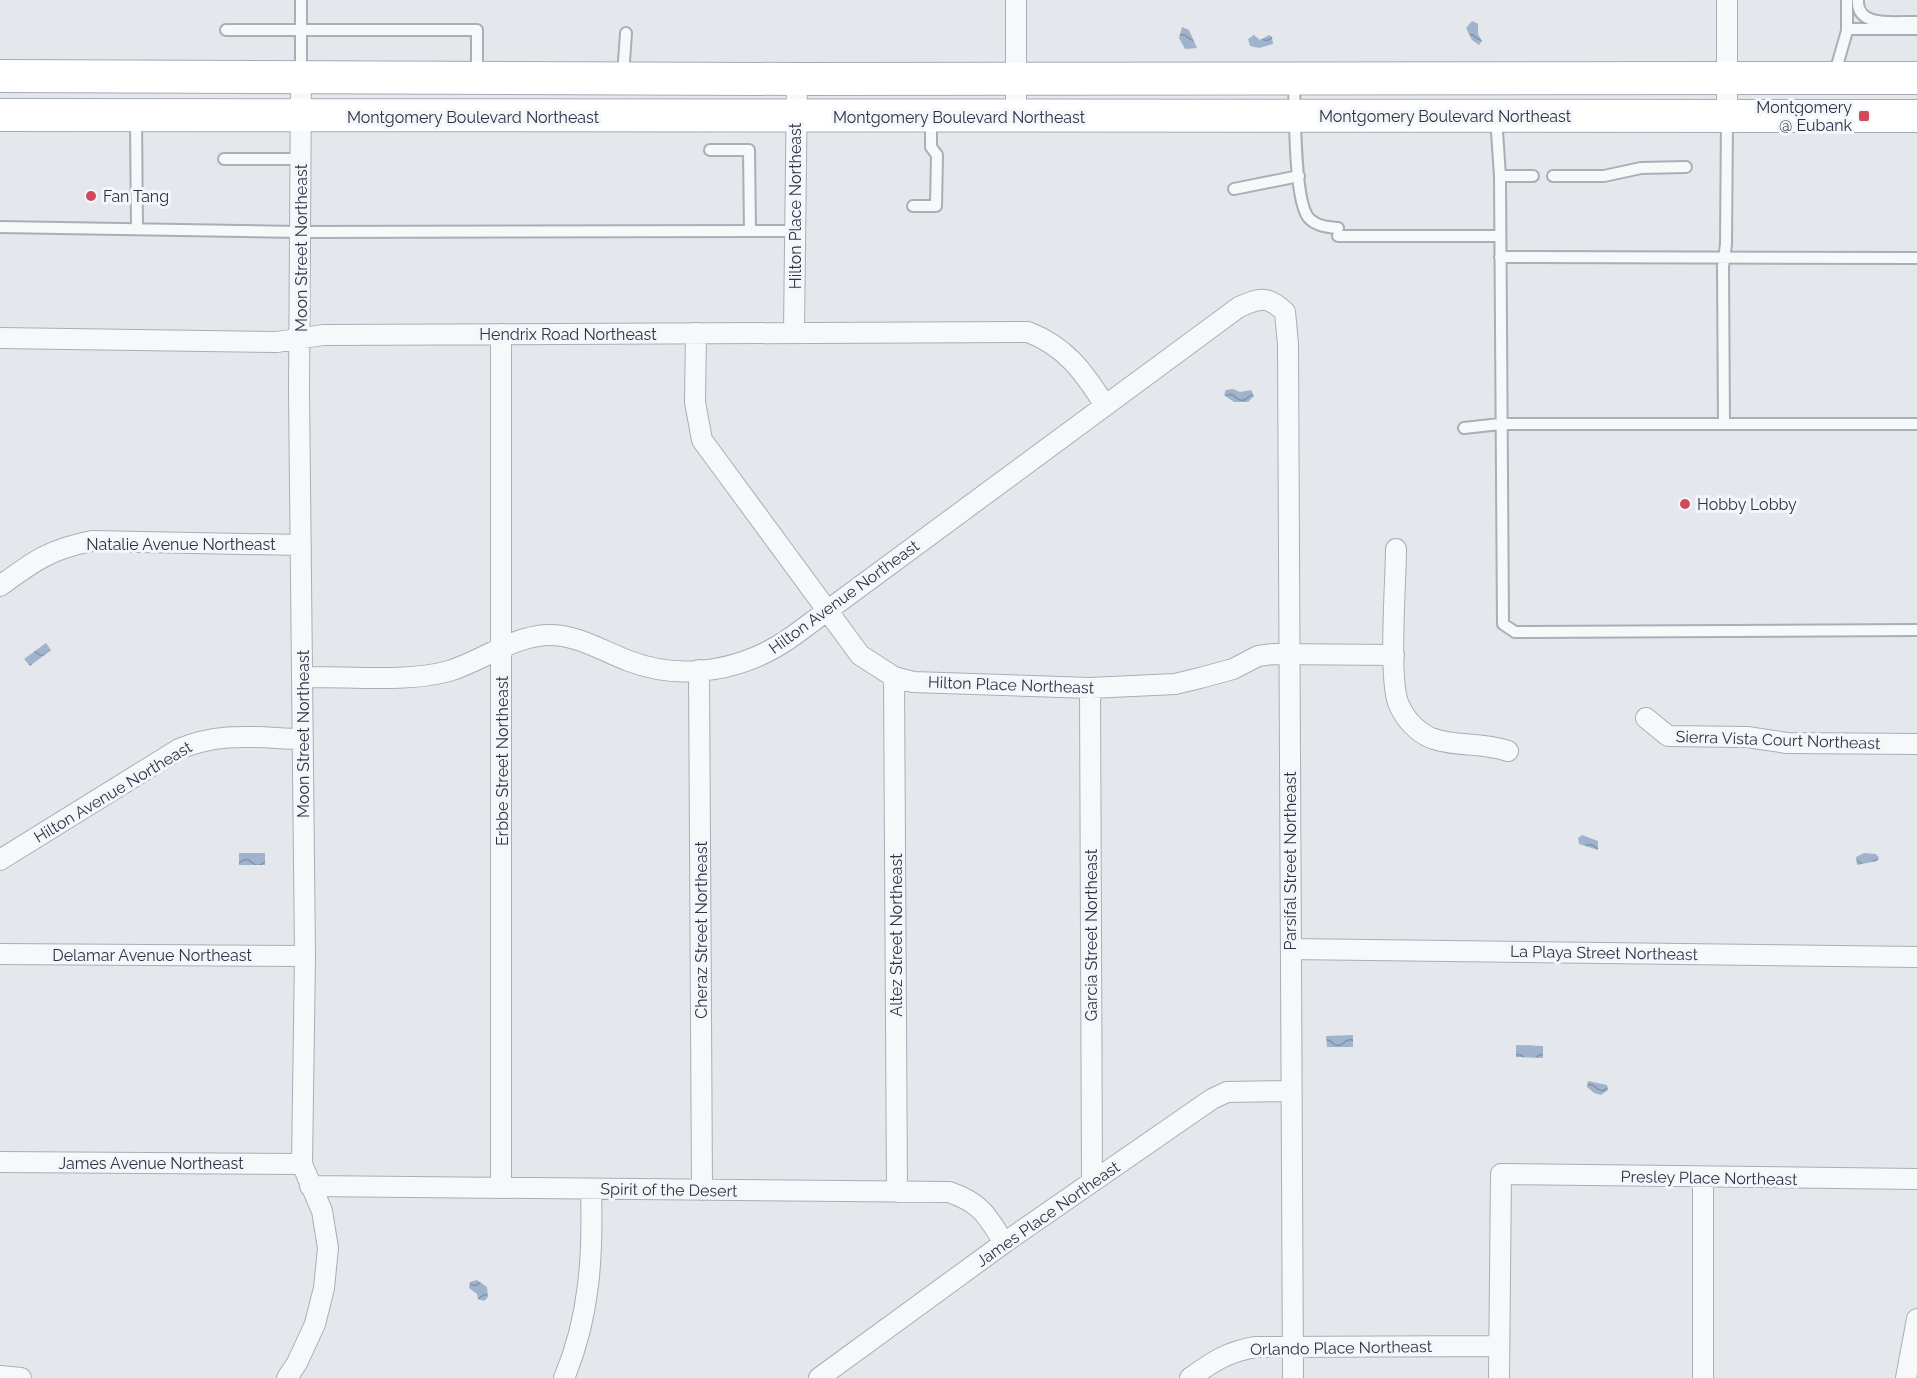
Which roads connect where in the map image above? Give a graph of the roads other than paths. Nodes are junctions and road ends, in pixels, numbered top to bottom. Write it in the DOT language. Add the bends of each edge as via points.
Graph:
graph roads {
  1 [pos="301,0"];
  2 [pos="1016,0"];
  3 [pos="1727,0"];
  4 [pos="1847,0"];
  5 [pos="1857,0"];
  6 [pos="1917,22"];
  7 [pos="1847,29"];
  8 [pos="1917,29"];
  9 [pos="226,30"];
  10 [pos="301,30"];
  11 [pos="626,33"];
  12 [pos="0,76"];
  13 [pos="301,78"];
  14 [pos="1015,78"];
  15 [pos="1294,78"];
  16 [pos="1834,78"];
  17 [pos="1917,78"];
  18 [pos="477,79"];
  19 [pos="622,79"];
  20 [pos="797,79"];
  21 [pos="1727,79"];
  22 [pos="1917,99"];
  23 [pos="1728,114"];
  24 [pos="0,115"];
  25 [pos="136,115"];
  26 [pos="1016,116"];
  27 [pos="1903,116"];
  28 [pos="302,117"];
  29 [pos="796,117"];
  30 [pos="931,117"];
  31 [pos="1295,117"];
  32 [pos="1496,117"];
  33 [pos="710,150"];
  34 [pos="224,159"];
  35 [pos="301,159"];
  36 [pos="1686,167"];
  37 [pos="1299,176"];
  38 [pos="1500,176"];
  39 [pos="1533,176"];
  40 [pos="1553,176"];
  41 [pos="1234,189"];
  42 [pos="913,206"];
  43 [pos="0,226"];
  44 [pos="137,229"];
  45 [pos="750,231"];
  46 [pos="797,231"];
  47 [pos="300,232"];
  48 [pos="1500,236"];
  49 [pos="1500,258"];
  50 [pos="1724,258"];
  51 [pos="1917,258"];
  52 [pos="794,332"];
  53 [pos="696,333"];
  54 [pos="501,334"];
  55 [pos="0,338"];
  56 [pos="300,338"];
  57 [pos="1288,344"];
  58 [pos="1104,405"];
  59 [pos="1500,424"];
  60 [pos="1724,424"];
  61 [pos="1917,424"];
  62 [pos="1464,428"];
  63 [pos="301,545"];
  64 [pos="1396,549"];
  65 [pos="0,586"];
  66 [pos="827,610"];
  67 [pos="1917,630"];
  68 [pos="502,648"];
  69 [pos="1289,654"];
  70 [pos="1394,655"];
  71 [pos="699,670"];
  72 [pos="303,677"];
  73 [pos="894,677"];
  74 [pos="1090,688"];
  75 [pos="1646,718"];
  76 [pos="303,739"];
  77 [pos="1917,744"];
  78 [pos="1508,750"];
  79 [pos="0,860"];
  80 [pos="1291,949"];
  81 [pos="0,954"];
  82 [pos="304,956"];
  83 [pos="1917,957"];
  84 [pos="1291,1090"];
  85 [pos="0,1162"];
  86 [pos="302,1164"];
  87 [pos="1703,1179"];
  88 [pos="1917,1179"];
  89 [pos="1092,1182"];
  90 [pos="310,1186"];
  91 [pos="501,1187"];
  92 [pos="591,1189"];
  93 [pos="702,1190"];
  94 [pos="897,1192"];
  95 [pos="1004,1243"];
  96 [pos="1917,1319"];
  97 [pos="1499,1346"];
  98 [pos="1292,1348"];
  99 [pos="0,1376"];
  100 [pos="21,1378"];
  101 [pos="287,1378"];
  102 [pos="564,1378"];
  103 [pos="819,1378"];
  104 [pos="1190,1378"];
  105 [pos="1293,1378"];
  106 [pos="1499,1378"];
  107 [pos="1703,1378"];
  108 [pos="1906,1378"];
  1 -- 10 [label="lane"];
  2 -- 14 [label="street"];
  3 -- 21 [label="street"];
  4 -- 7 [label="lane"];
  5 -- 6 [label="lane" via="1861,15 1872,21"];
  7 -- 8 [label="lane"];
  7 -- 16 [label="lane"];
  9 -- 10 [label="lane"];
  10 -- 13 [label="lane"];
  10 -- 18 [label="lane" via="477,30"];
  11 -- 19 [label="lane"];
  12 -- 13 [label="main road"];
  13 -- 18 [label="main road"];
  13 -- 28 [label="street, Moon Street Northeast"];
  14 -- 15 [label="main road"];
  14 -- 20 [label="main road"];
  14 -- 26 [label="street"];
  15 -- 21 [label="main road"];
  15 -- 31 [label="lane"];
  16 -- 17 [label="main road"];
  16 -- 21 [label="main road"];
  18 -- 19 [label="main road"];
  19 -- 20 [label="main road"];
  20 -- 29 [label="street, Hilton Place Northeast"];
  21 -- 23 [label="street"];
  22 -- 27 [label="main road" via="1892,105"];
  23 -- 27 [label="main road, Montgomery Boulevard Northeast"];
  23 -- 32 [label="main road, Montgomery Boulevard Northeast"];
  23 -- 50 [label="lane"];
  24 -- 25 [label="main road, Montgomery Boulevard Northeast"];
  25 -- 28 [label="main road, Montgomery Boulevard Northeast"];
  25 -- 44 [label="lane"];
  26 -- 30 [label="main road, Montgomery Boulevard Northeast"];
  26 -- 31 [label="main road, Montgomery Boulevard Northeast"];
  28 -- 29 [label="main road, Montgomery Boulevard Northeast"];
  28 -- 35 [label="street, Moon Street Northeast"];
  29 -- 30 [label="main road, Montgomery Boulevard Northeast"];
  29 -- 46 [label="street, Hilton Place Northeast"];
  30 -- 42 [label="lane" via="931,147 937,155 936,206"];
  31 -- 32 [label="main road, Montgomery Boulevard Northeast"];
  31 -- 37 [label="lane"];
  32 -- 38 [label="lane"];
  33 -- 45 [label="lane" via="748,150"];
  34 -- 35 [label="lane"];
  35 -- 47 [label="street, Moon Street Northeast"];
  36 -- 40 [label="lane" via="1641,168 1604,176"];
  37 -- 41 [label="lane"];
  37 -- 48 [label="lane" via="1301,201 1309,219 1338,232"];
  38 -- 39 [label="lane"];
  38 -- 48 [label="lane"];
  43 -- 44 [label="lane"];
  44 -- 47 [label="lane"];
  45 -- 46 [label="lane"];
  45 -- 47 [label="lane"];
  46 -- 52 [label="street, Hilton Place Northeast"];
  47 -- 56 [label="street, Moon Street Northeast"];
  48 -- 49 [label="lane"];
  49 -- 50 [label="lane"];
  49 -- 59 [label="lane"];
  50 -- 51 [label="lane"];
  50 -- 60 [label="lane"];
  52 -- 53 [label="street, Hendrix Road Northeast"];
  52 -- 58 [label="street, Hendrix Road Northeast" via="1028,332 1047,339 1070,356"];
  53 -- 54 [label="street, Hendrix Road Northeast"];
  53 -- 66 [label="street, Hilton Place Northeast" via="695,402 702,440"];
  54 -- 56 [label="street, Hendrix Road Northeast"];
  54 -- 68 [label="street, Erbbe Street Northeast"];
  55 -- 56 [label="street, Hendrix Road Northeast" via="277,342"];
  56 -- 63 [label="street, Moon Street Northeast"];
  57 -- 58 [label="street, Hilton Avenue Northeast" via="1285,312 1273,300 1258,299 1239,307"];
  57 -- 69 [label="street, Parsifal Street Northeast"];
  58 -- 66 [label="street, Hilton Avenue Northeast"];
  59 -- 60 [label="lane"];
  59 -- 62 [label="lane"];
  59 -- 67 [label="lane" via="1503,624 1515,632"];
  60 -- 61 [label="lane"];
  63 -- 65 [label="street, Natalie Avenue Northeast" via="92,542 61,547"];
  63 -- 72 [label="street, Moon Street Northeast"];
  64 -- 70 [label="street"];
  66 -- 71 [label="street, Hilton Avenue Northeast" via="772,651 747,663"];
  66 -- 73 [label="street, Hilton Place Northeast" via="860,655"];
  68 -- 71 [label="street, Hilton Avenue Northeast" via="547,635 572,637 653,668"];
  68 -- 72 [label="street, Hilton Avenue Northeast" via="426,676"];
  68 -- 91 [label="street, Erbbe Street Northeast"];
  69 -- 70 [label="street, Hilton Place Northeast"];
  69 -- 74 [label="street, Hilton Place Northeast" via="1258,656 1233,669 1175,684"];
  69 -- 80 [label="street, Parsifal Street Northeast"];
  70 -- 78 [label="street" via="1398,705 1417,730 1443,742 1477,743"];
  71 -- 93 [label="street, Cheraz Street Northeast"];
  72 -- 76 [label="street, Moon Street Northeast"];
  73 -- 74 [label="street, Hilton Place Northeast" via="930,684"];
  73 -- 94 [label="street, Altez Street Northeast"];
  74 -- 89 [label="street, Garcia Street Northeast"];
  75 -- 77 [label="street, Sierra Vista Court Northeast" via="1668,736 1747,737 1787,743"];
  76 -- 79 [label="street, Hilton Avenue Northeast" via="213,737 196,742"];
  76 -- 82 [label="street, Moon Street Northeast"];
  80 -- 83 [label="street, La Playa Street Northeast"];
  80 -- 84 [label="street, Parsifal Street Northeast"];
  81 -- 82 [label="street, Delamar Avenue Northeast"];
  82 -- 86 [label="street, Moon Street Northeast"];
  84 -- 89 [label="street, James Place Northeast" via="1227,1092"];
  84 -- 98 [label="street, Parsifal Street Northeast"];
  85 -- 86 [label="street, James Avenue Northeast"];
  86 -- 90 [label="street, Moon Street Northeast"];
  87 -- 88 [label="street, Presley Place Northeast"];
  87 -- 97 [label="street, Presley Place Northeast" via="1501,1174"];
  87 -- 107 [label="street"];
  89 -- 95 [label="street, James Place Northeast"];
  90 -- 91 [label="street, Spirit of the Desert"];
  90 -- 101 [label="street, Moon Street Northeast" via="322,1211 328,1248 324,1288 315,1324"];
  91 -- 92 [label="street, Spirit of the Desert"];
  92 -- 93 [label="street, Spirit of the Desert"];
  92 -- 102 [label="street" via="591,1264 586,1312"];
  93 -- 94 [label="street, Spirit of the Desert"];
  94 -- 95 [label="street, Spirit of the Desert" via="949,1192 969,1199 983,1209"];
  95 -- 103 [label="street, James Place Northeast"];
  96 -- 108 [label="street"];
  97 -- 98 [label="street, Orlando Place Northeast"];
  97 -- 106 [label="street"];
  98 -- 104 [label="street, Orlando Place Northeast" via="1234,1351"];
  98 -- 105 [label="street, Parsifal Street Northeast"];
  99 -- 100 [label="street"];
}
